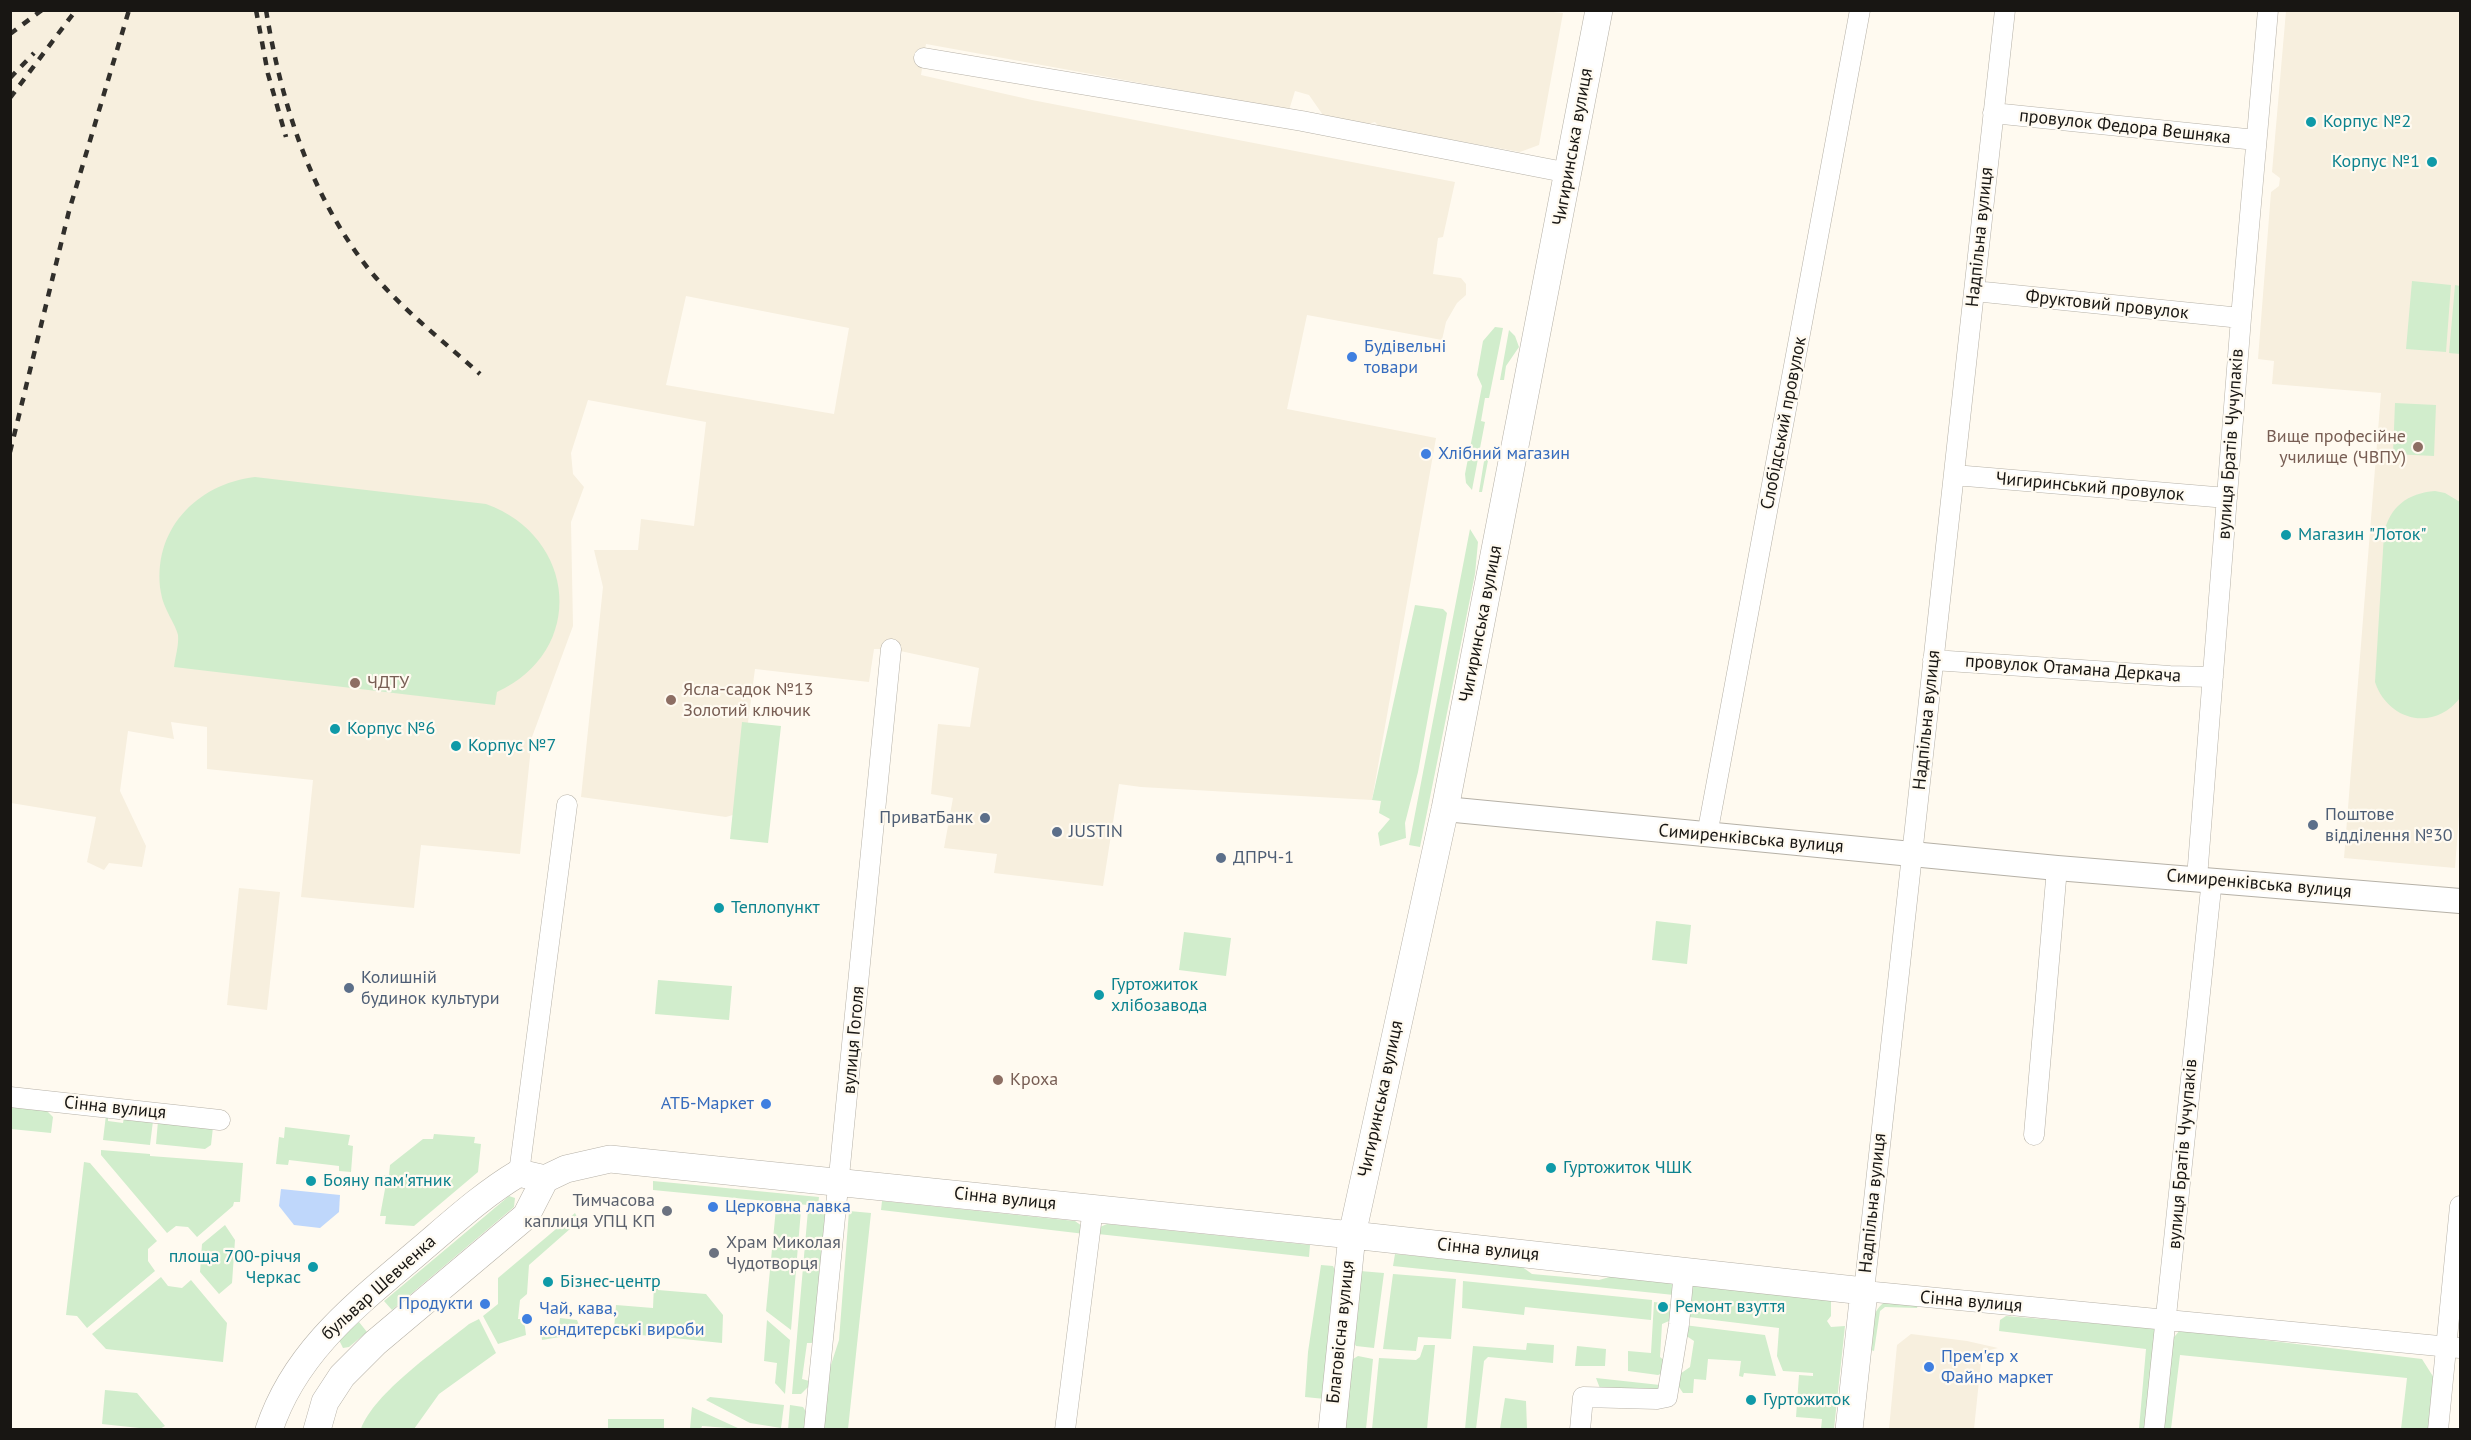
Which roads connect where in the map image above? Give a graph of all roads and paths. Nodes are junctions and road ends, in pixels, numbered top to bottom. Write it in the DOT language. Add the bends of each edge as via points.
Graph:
graph roads {
  1 [pos="1599,10"];
  2 [pos="1860,10"];
  3 [pos="2005,10"];
  4 [pos="2268,10"];
  5 [pos="924,58"];
  6 [pos="1993,113"];
  7 [pos="2256,140"];
  8 [pos="1569,173"];
  9 [pos="1974,291"];
  10 [pos="2241,318"];
  11 [pos="1953,475"];
  12 [pos="2227,498"];
  13 [pos="891,649"];
  14 [pos="1933,660"];
  15 [pos="2213,677"];
  16 [pos="567,805"];
  17 [pos="1445,809"];
  18 [pos="1707,835"];
  19 [pos="1912,853"];
  20 [pos="2056,868"];
  21 [pos="2204,879"];
  22 [pos="2460,901"];
  23 [pos="10,1097"];
  24 [pos="220,1120"];
  25 [pos="2034,1135"];
  26 [pos="519,1173"];
  27 [pos="545,1179"];
  28 [pos="840,1182"];
  29 [pos="2460,1206"];
  30 [pos="1093,1208"];
  31 [pos="1352,1235"];
  32 [pos="1684,1271"];
  33 [pos="1864,1291"];
  34 [pos="2166,1320"];
  35 [pos="2454,1348"];
  36 [pos="274,1417"];
  37 [pos="319,1421"];
  38 [pos="814,1430"];
  39 [pos="1065,1430"];
  40 [pos="1332,1430"];
  41 [pos="1580,1430"];
  42 [pos="1849,1430"];
  43 [pos="2154,1430"];
  44 [pos="2438,1430"];
  1 -- 8 [label="main road, Чигиринська вулиця"];
  2 -- 18 [label="street, Слобідський провулок"];
  3 -- 6 [label="street, Надпільна вулиця"];
  4 -- 7 [label="street, вулиця Братів Чучупаків"];
  5 -- 8 [label="street" via="1302,121"];
  6 -- 7 [label="street, провулок Федора Вешняка"];
  6 -- 9 [label="street, Надпільна вулиця"];
  7 -- 10 [label="street, вулиця Братів Чучупаків"];
  8 -- 17 [label="main road, Чигиринська вулиця"];
  9 -- 10 [label="street, Фруктовий провулок"];
  9 -- 11 [label="street, Надпільна вулиця"];
  10 -- 12 [label="street, вулиця Братів Чучупаків"];
  11 -- 12 [label="street, Чигиринський провулок"];
  11 -- 14 [label="street, Надпільна вулиця"];
  12 -- 15 [label="street, вулиця Братів Чучупаків"];
  13 -- 28 [label="street, вулиця Гоголя"];
  14 -- 15 [label="street, провулок Отамана Деркача"];
  14 -- 19 [label="street, Надпільна вулиця"];
  15 -- 21 [label="street, вулиця Братів Чучупаків"];
  16 -- 26 [label="street"];
  17 -- 18 [label="street, Симиренківська вулиця"];
  17 -- 31 [label="main road, Чигиринська вулиця"];
  18 -- 19 [label="street, Симиренківська вулиця"];
  19 -- 20 [label="street, Симиренківська вулиця"];
  19 -- 33 [label="street, Надпільна вулиця"];
  20 -- 21 [label="street, Симиренківська вулиця"];
  20 -- 25 [label="street"];
  21 -- 22 [label="street, Симиренківська вулиця"];
  21 -- 34 [label="street, вулиця Братів Чучупаків"];
  23 -- 24 [label="street, Сінна вулиця"];
  26 -- 27 [label="main road"];
  26 -- 36 [label="main road, бульвар Шевченка" via="484,1197 339,1321 297,1369"];
  27 -- 28 [label="main road, Сінна вулиця" via="566,1169 610,1159"];
  27 -- 37 [label="main road" via="526,1216 357,1359 332,1389"];
  28 -- 30 [label="main road, Сінна вулиця"];
  28 -- 38 [label="street, вулиця Гоголя"];
  29 -- 35 [label="street"];
  30 -- 31 [label="main road, Сінна вулиця"];
  30 -- 39 [label="street"];
  31 -- 32 [label="main road, Сінна вулиця"];
  31 -- 40 [label="main road, Благовісна вулиця"];
  32 -- 33 [label="main road, Сінна вулиця"];
  32 -- 41 [label="street" via="1680,1324 1667,1397 1583,1397"];
  33 -- 34 [label="street, Сінна вулиця"];
  33 -- 42 [label="main road, Надпільна вулиця"];
  34 -- 35 [label="street, Сінна вулиця"];
  34 -- 43 [label="street, вулиця Братів Чучупаків"];
  35 -- 44 [label="street"];
  36 -- 37 [label="main road"];
}
